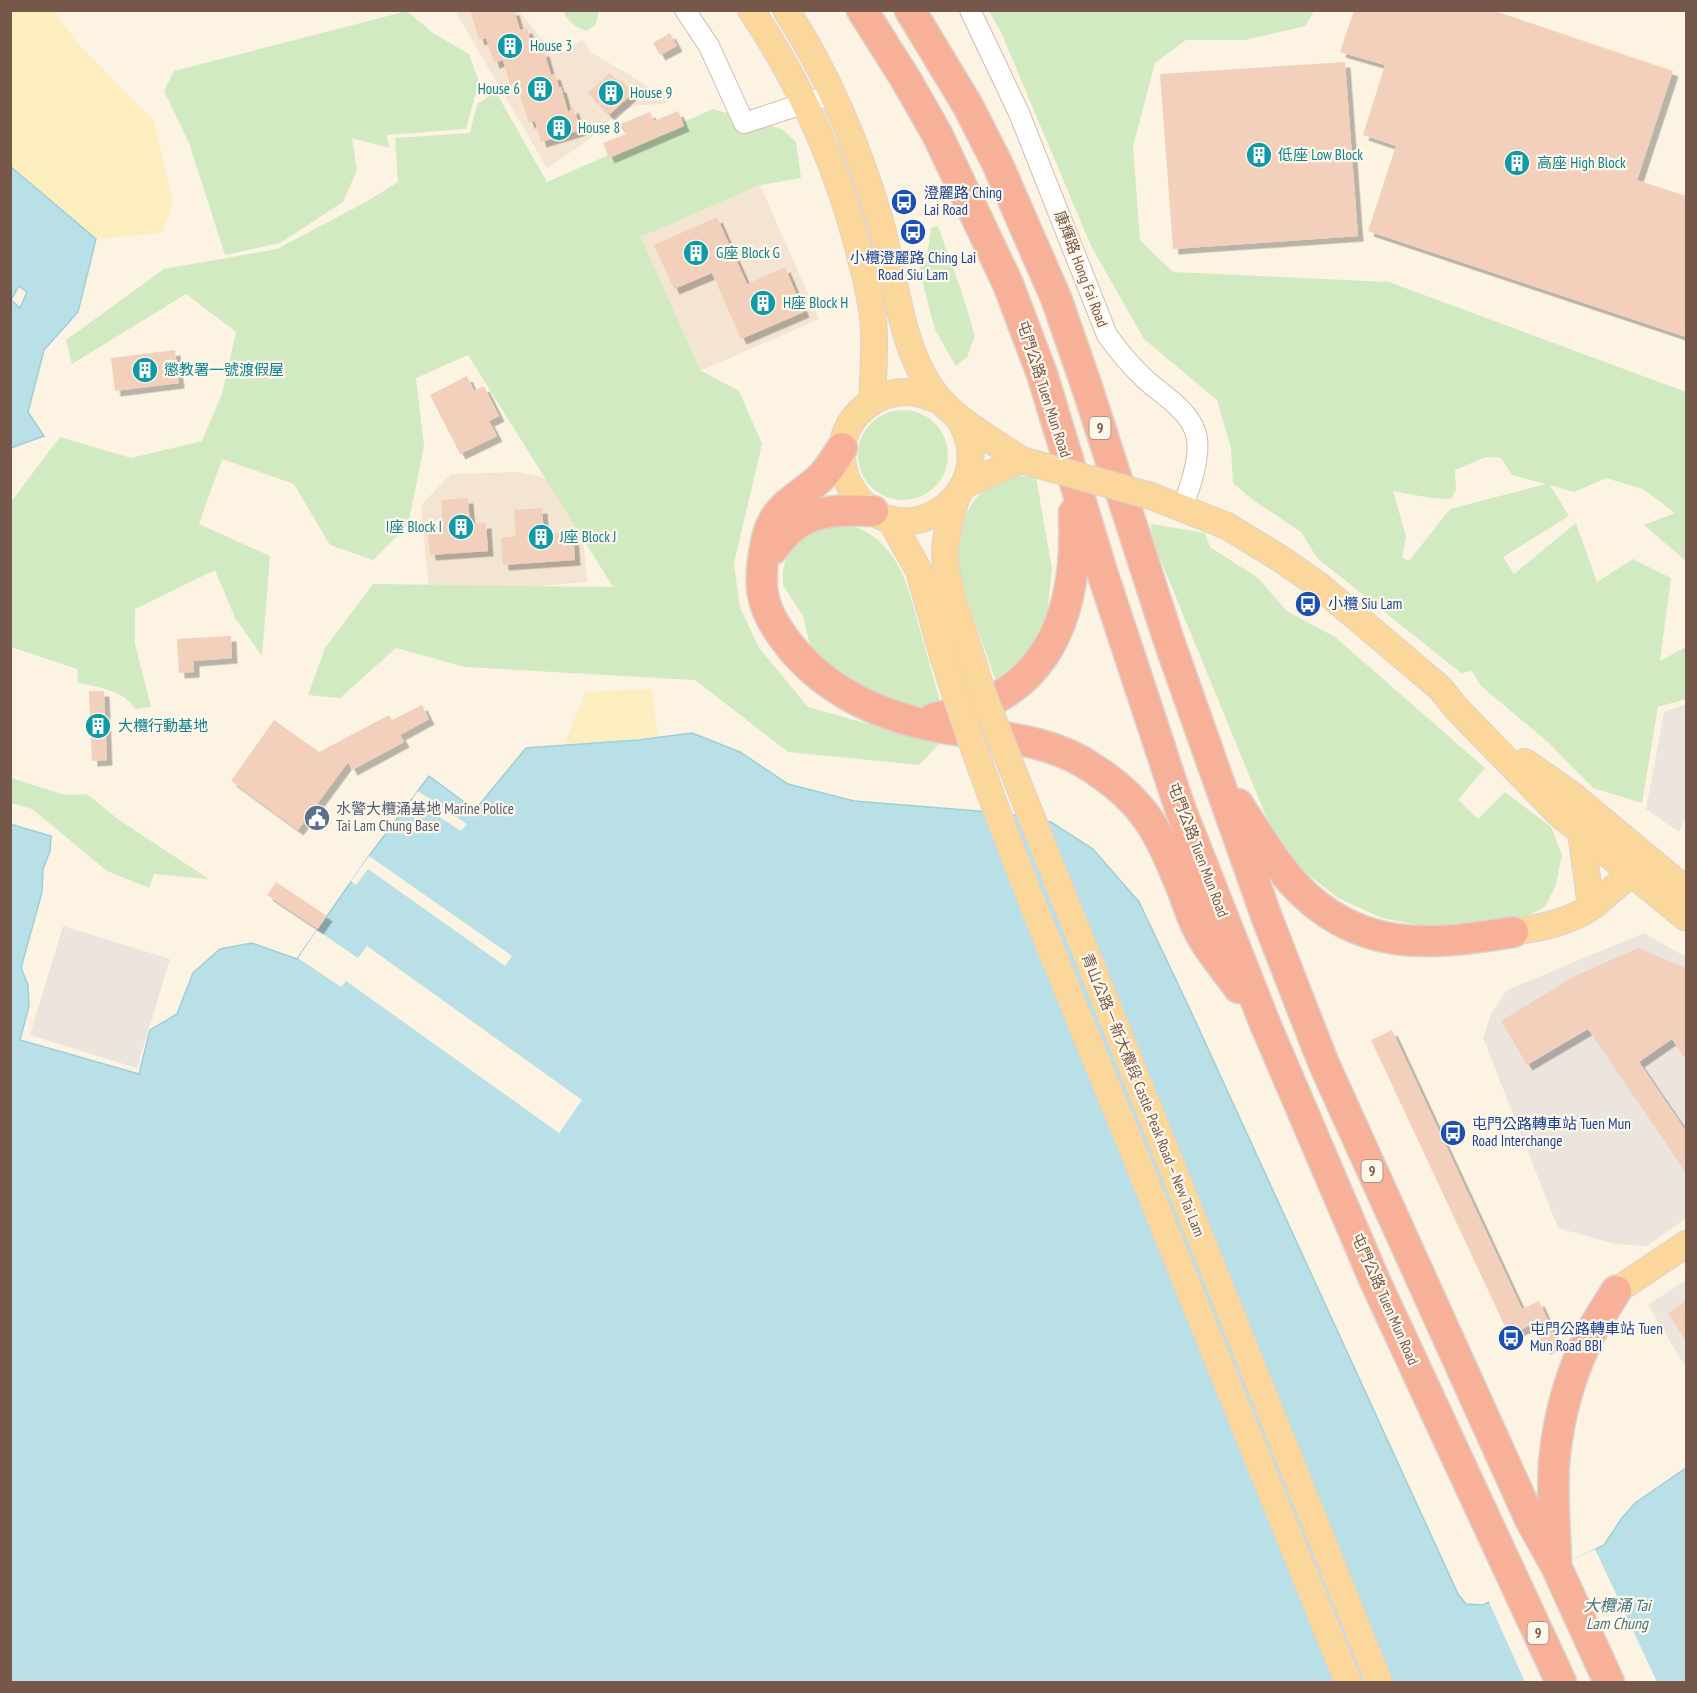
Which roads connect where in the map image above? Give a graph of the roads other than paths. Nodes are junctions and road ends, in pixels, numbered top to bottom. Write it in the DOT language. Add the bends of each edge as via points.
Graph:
graph roads {
  1 [pos="685,10"];
  2 [pos="751,10"];
  3 [pos="786,10"];
  4 [pos="862,10"];
  5 [pos="910,10"];
  6 [pos="970,10"];
  7 [pos="833,94"];
  8 [pos="806,104"];
  9 [pos="872,401"];
  10 [pos="948,407"];
  11 [pos="842,448"];
  12 [pos="1021,460"];
  13 [pos="1072,478"];
  14 [pos="960,492"];
  15 [pos="1182,508"];
  16 [pos="882,515"];
  17 [pos="762,567"];
  18 [pos="886,713"];
  19 [pos="1470,723"];
  20 [pos="1214,766"];
  21 [pos="1581,832"];
  22 [pos="1643,866"];
  23 [pos="1686,890"];
  24 [pos="1591,907"];
  25 [pos="1686,918"];
  26 [pos="1513,932"];
  27 [pos="1266,1026"];
  28 [pos="1686,1244"];
  29 [pos="1616,1291"];
  30 [pos="1556,1566"];
  31 [pos="1348,1683"];
  32 [pos="1379,1683"];
  33 [pos="1561,1683"];
  34 [pos="1609,1683"];
  1 -- 8 [label="street" via="709,46 744,123"];
  2 -- 8 [label="main road"];
  3 -- 7 [label="main road"];
  4 -- 13 [label="highway, 屯門公路 Tuen Mun Road / 9" via="937,134 991,246 1042,374"];
  5 -- 20 [label="highway, 9" via="997,162 1056,298 1168,641"];
  6 -- 15 [label="street, 康輝路 Hong Fai Road" via="1035,151 1107,335 1196,431 1196,461"];
  7 -- 8 [label="street"];
  7 -- 10 [label="main road" via="881,224 905,327 925,378"];
  8 -- 9 [label="main road" via="840,187 869,290 873,319"];
  9 -- 10 [label="main road" via="907,392 924,394"];
  9 -- 11 [label="main road" via="853,419"];
  10 -- 12 [label="main road"];
  10 -- 14 [label="main road" via="965,427 970,442 969,474"];
  11 -- 16 [label="main road" via="849,486 859,501"];
  11 -- 17 [label="highway" via="824,474 772,522"];
  12 -- 14 [label="main road"];
  12 -- 15 [label="main road, bridge"];
  13 -- 18 [label="highway" via="1075,525 1068,600 1053,640 1031,672 1002,694 962,712 933,718"];
  13 -- 27 [label="highway, 屯門公路 Tuen Mun Road / 9" via="1180,808"];
  14 -- 16 [label="main road" via="942,511 926,518 906,521"];
  14 -- 32 [label="main road, 青山公路－新大欖段 Castle Peak Road – New Tai Lam, bridge" via="949,526 945,558 984,697"];
  15 -- 19 [label="main road" via="1227,526 1317,584 1440,688"];
  16 -- 17 [label="highway" via="839,509 803,520 790,528"];
  16 -- 31 [label="main road, 青山公路－新大欖段 Castle Peak Road – New Tai Lam, bridge" via="919,571 942,656 997,815"];
  17 -- 18 [label="highway" via="762,592 768,614 797,655 838,690"];
  18 -- 27 [label="highway" via="939,727 1042,744 1066,753 1115,783 1155,828 1200,933"];
  19 -- 21 [label="main road"];
  19 -- 22 [label="main road" via="1572,795"];
  20 -- 26 [label="highway" via="1291,881 1309,899 1352,927 1423,942"];
  20 -- 30 [label="highway, 9" via="1324,1064 1530,1519"];
  21 -- 22 [label="main road"];
  21 -- 24 [label="main road"];
  22 -- 23 [label="main road"];
  22 -- 24 [label="main road"];
  22 -- 25 [label="main road"];
  24 -- 26 [label="main road" via="1564,921"];
  27 -- 33 [label="highway, 屯門公路 Tuen Mun Road / 9" via="1375,1281"];
  28 -- 29 [label="main road"];
  29 -- 30 [label="highway" via="1584,1346 1561,1421 1555,1455"];
  30 -- 34 [label="highway, 9"];
}
